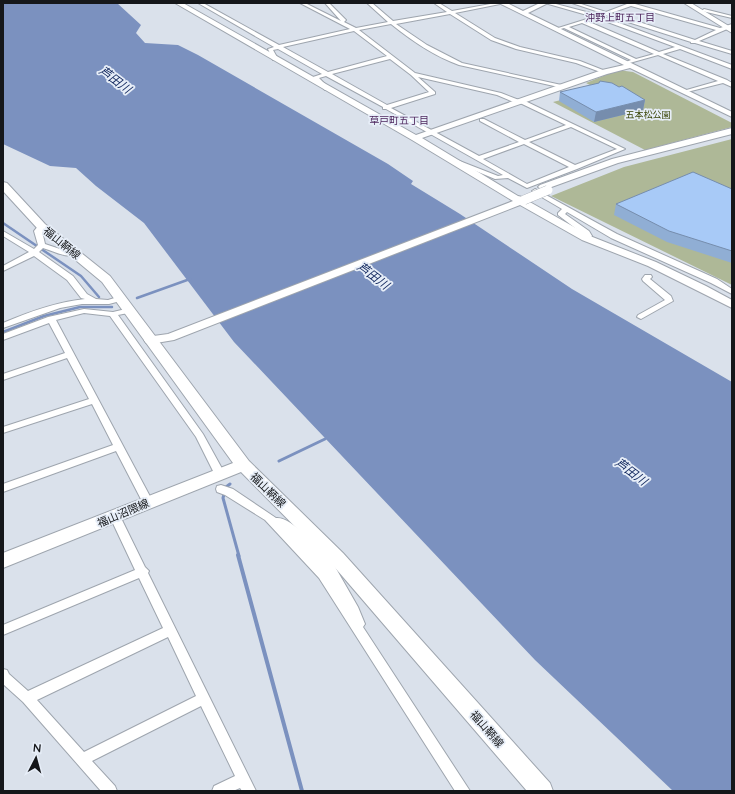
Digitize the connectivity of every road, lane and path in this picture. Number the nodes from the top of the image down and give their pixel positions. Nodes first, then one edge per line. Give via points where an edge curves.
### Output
1 (178, 3) edge
2 (200, 3) edge
3 (302, 3) edge
4 (327, 3) edge
5 (369, 3) edge
6 (436, 3) edge
7 (503, 3) edge
8 (546, 3) edge
9 (574, 3) edge
10 (631, 3) edge
11 (687, 3) edge
12 (693, 3) edge
13 (704, 10) junction
14 (451, 13) junction
15 (606, 13) junction
16 (524, 14) junction
17 (596, 16) junction
18 (732, 17) edge
19 (582, 21) junction
20 (343, 23) junction
21 (394, 23) junction
22 (565, 27) junction
23 (729, 28) edge
24 (557, 29) junction
25 (356, 30) junction
26 (694, 41) junction
27 (249, 44) junction
28 (278, 47) junction
29 (679, 48) junction
30 (270, 49) junction
31 (732, 53) edge
32 (659, 54) junction
33 (391, 57) junction
34 (275, 59) junction
35 (632, 63) junction
36 (732, 67) edge
37 (605, 72) junction
38 (326, 74) junction
39 (413, 74) junction
40 (732, 78) edge
41 (723, 81) junction
42 (732, 85) edge
43 (563, 86) junction
44 (327, 89) junction
45 (685, 92) junction
46 (520, 101) junction
47 (385, 108) junction
48 (732, 115) edge
49 (482, 120) dead end
50 (571, 125) junction
51 (732, 131) edge
52 (429, 133) junction
53 (732, 135) edge
54 (414, 138) junction
55 (524, 142) junction
56 (445, 157) junction
57 (477, 159) junction
58 (574, 168) junction
59 (508, 176) junction
60 (3, 185) edge
61 (527, 186) junction
62 (545, 189) junction
63 (517, 200) junction
64 (566, 210) junction
65 (41, 226) junction
66 (3, 233) edge
67 (586, 238) junction
68 (38, 249) junction
69 (74, 253) junction
70 (3, 269) edge
71 (648, 277) dead end
72 (732, 292) edge
73 (126, 304) junction
74 (89, 305) junction
75 (732, 305) edge
76 (113, 314) junction
77 (641, 317) dead end
78 (52, 319) junction
79 (3, 326) edge
80 (3, 337) edge
81 (150, 340) junction
82 (70, 354) junction
83 (3, 377) edge
84 (94, 400) junction
85 (3, 430) edge
86 (119, 446) junction
87 (243, 465) junction
88 (223, 485) junction
89 (3, 488) edge
90 (148, 502) junction
91 (115, 517) junction
92 (269, 517) junction
93 (3, 561) edge
94 (332, 561) junction
95 (143, 571) junction
96 (3, 630) edge
97 (172, 630) junction
98 (364, 636) junction
99 (3, 674) edge
100 (27, 698) junction
101 (204, 698) junction
102 (81, 760) junction
103 (246, 785) edge
104 (110, 791) edge
105 (219, 791) edge
106 (463, 791) edge
107 (542, 791) edge

1 - 27 street
2 - 28 street
3 - 20 street
4 - 20 street
5 - 21 street
6 - 14 street
7 - 14 street
7 - 16 street
8 - 16 street
8 - 17 street
9 - 15 street
10 - 15 street
10 - 23 street
11 - 23 street
12 - 13 street
13 - 18 street
13 - 23 street
14 - 21 street
14 - 37 street via 493,39 506,44 578,62
15 - 17 street
15 - 26 street
16 - 24 street
17 - 19 street
17 - 29 street
19 - 22 street
19 - 32 street
20 - 25 street
21 - 25 street
21 - 43 street via 452,61
22 - 24 street
22 - 35 street
23 - 26 street
24 - 35 street
25 - 28 street
25 - 33 street
26 - 29 street
26 - 31 street
27 - 30 street
27 - 34 street
28 - 30 street
28 - 38 street
29 - 32 street
29 - 36 street
30 - 34 street
32 - 35 street
32 - 41 street
33 - 38 street
33 - 39 street
34 - 44 street
35 - 37 street
35 - 45 street
37 - 43 street
38 - 44 street via 316,77
38 - 47 street
39 - 46 street
39 - 47 street via 433,93
40 - 41 street
41 - 42 street
41 - 45 street
43 - 46 street
44 - 54 street
45 - 48 street
46 - 50 street
46 - 52 street
47 - 52 street
49 - 55 street
50 - 55 street
50 - 58 street via 622,149
51 - 62 street via 615,161
52 - 54 street
52 - 57 street
53 - 62 street via 620,164
54 - 56 street
55 - 57 street
55 - 58 street
56 - 59 street via 497,178
56 - 63 street
57 - 59 street
58 - 61 street
59 - 61 street
60 - 65 main road, 福山鞆線
61 - 64 street
62 - 63 street, bridge
63 - 67 street
63 - 81 street
64 - 67 street via 560,214 586,233
64 - 72 street via 614,236 714,281
65 - 68 street via 38,231
65 - 69 main road, 福山鞆線
66 - 68 street
67 - 75 street via 652,264
68 - 69 street
68 - 70 street
68 - 74 street via 70,278
69 - 73 main road, 福山鞆線 via 106,279
71 - 77 street via 646,279 669,301
73 - 74 street via 109,302
73 - 76 street
73 - 81 main road, 福山鞆線
74 - 76 street
74 - 78 street
74 - 79 street via 78,302 32,314
76 - 88 street via 200,436
78 - 80 street
78 - 82 street
81 - 87 main road, 福山鞆線
82 - 83 street
82 - 84 street
84 - 85 street
84 - 86 street
86 - 89 street
86 - 90 street
87 - 88 main road, 福山沼隈線
87 - 94 main road, 福山鞆線
88 - 90 main road, 福山沼隈線
88 - 92 street
90 - 91 main road, 福山沼隈線
91 - 93 main road, 福山沼隈線
91 - 95 street
92 - 94 street via 292,529
92 - 98 street via 323,575
94 - 98 street
94 - 107 main road, 福山鞆線
95 - 96 street
95 - 97 street
97 - 100 street
97 - 101 street
98 - 106 street
99 - 100 street
100 - 102 street
101 - 102 street
101 - 103 street
102 - 104 street
103 - 105 street

